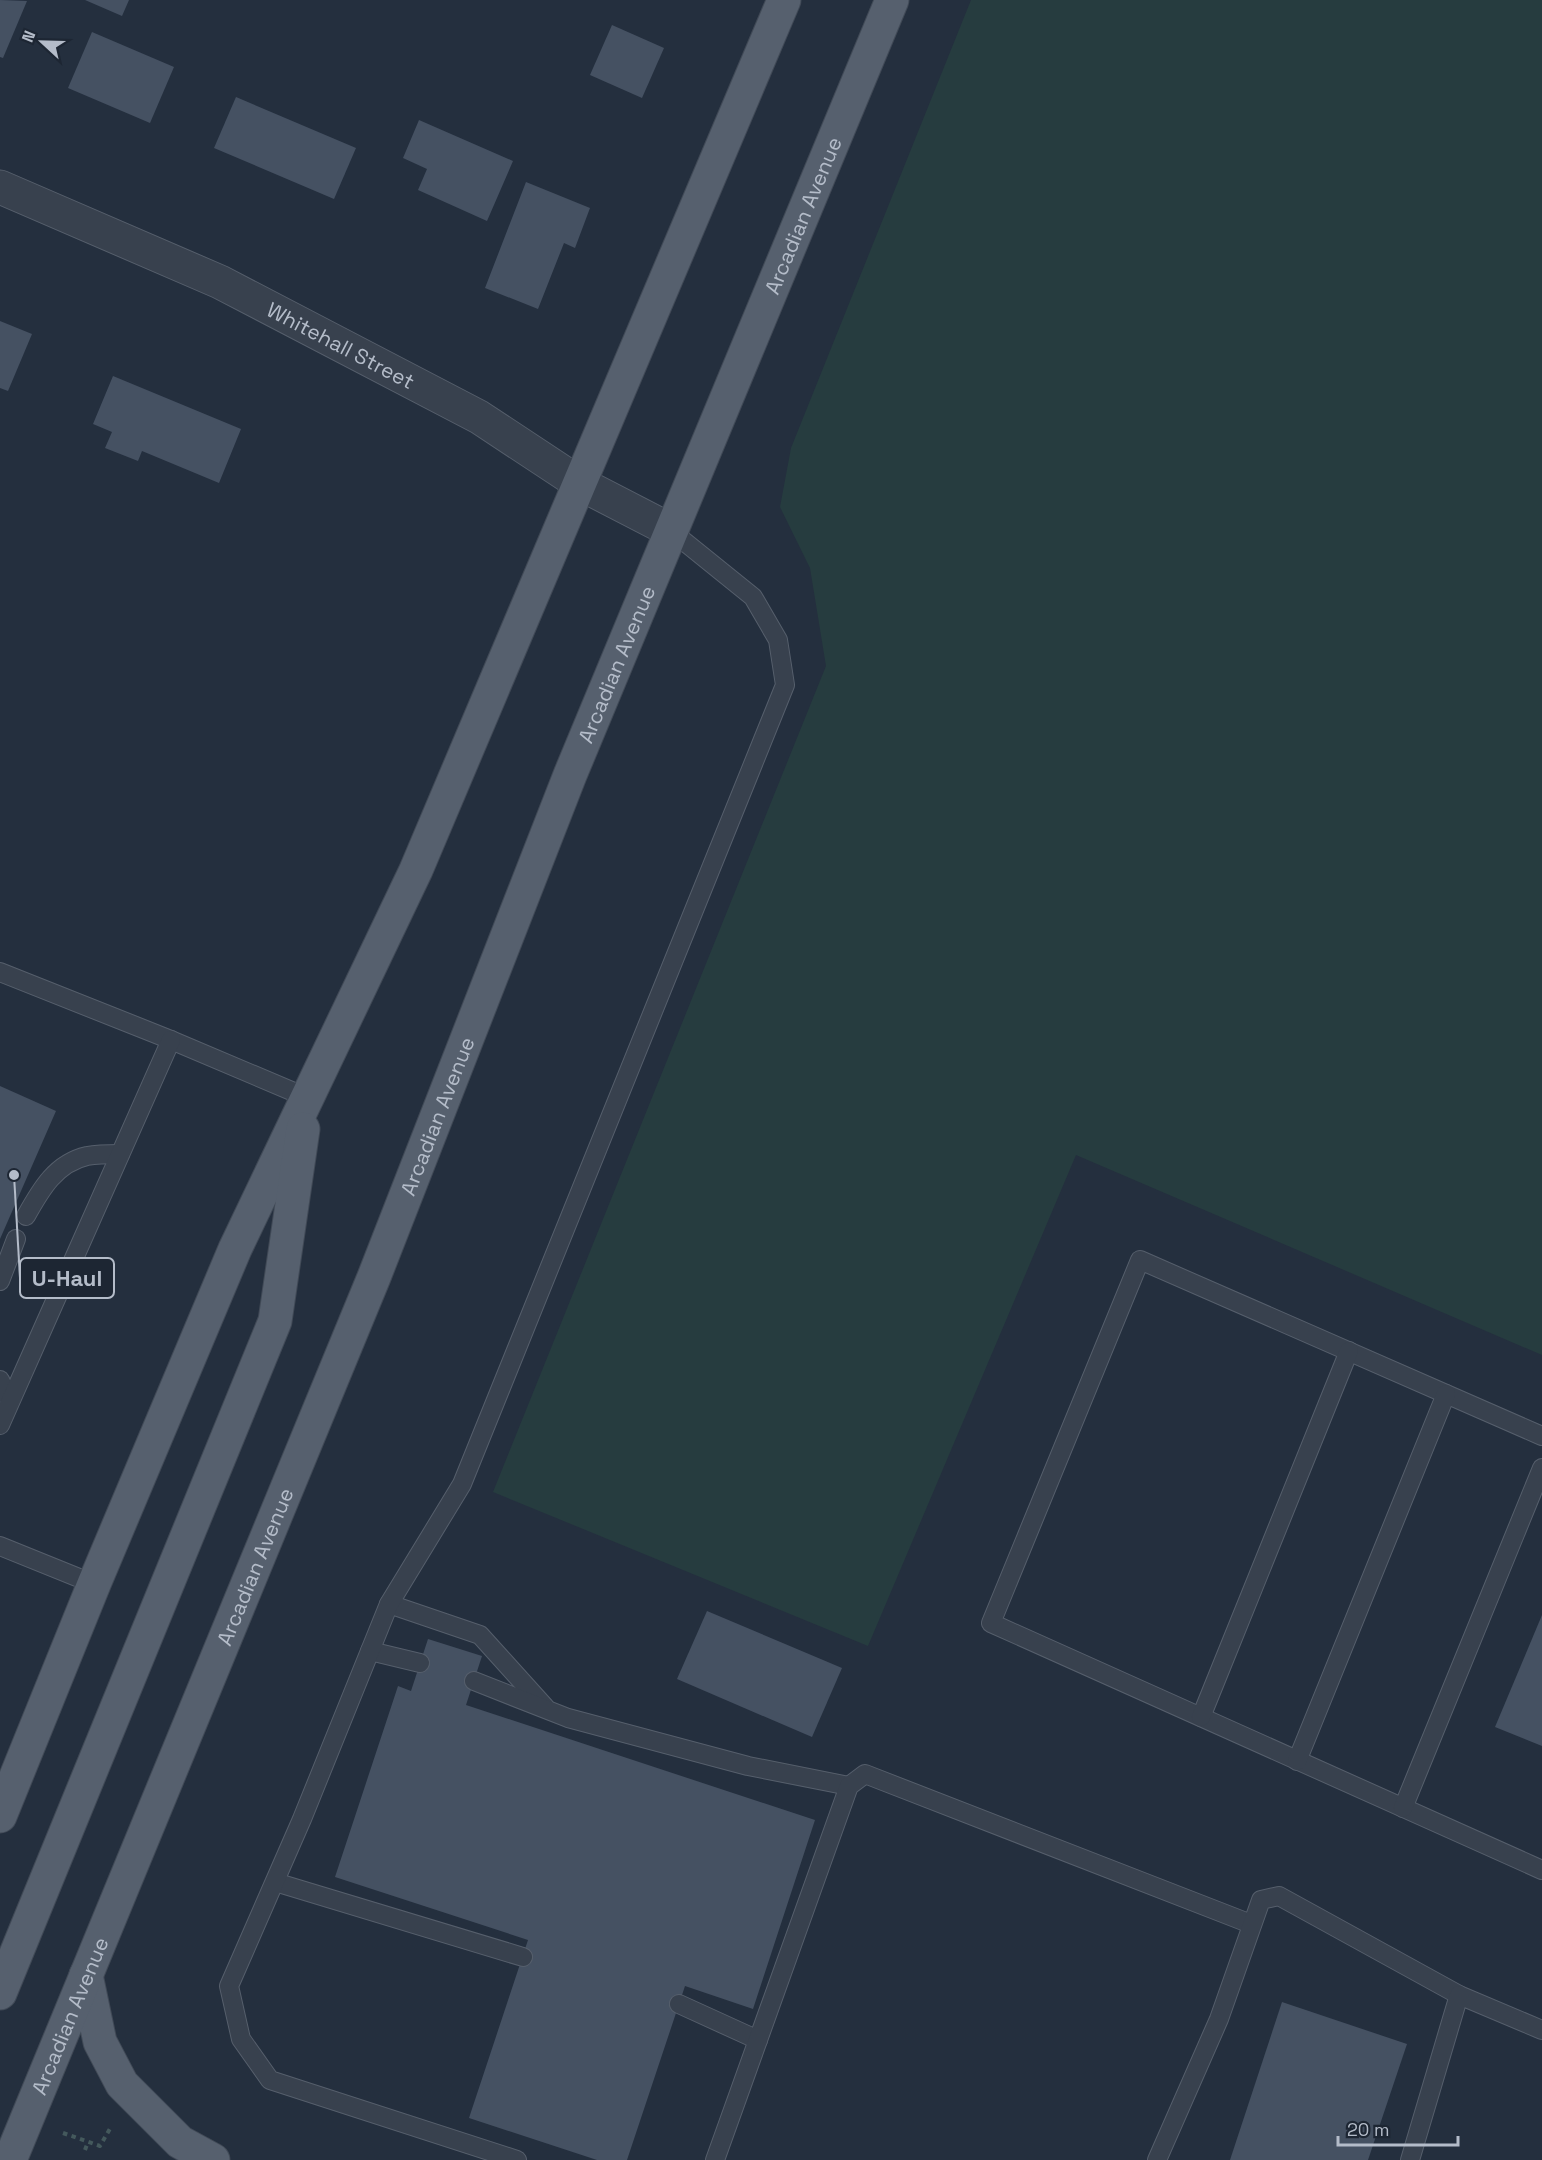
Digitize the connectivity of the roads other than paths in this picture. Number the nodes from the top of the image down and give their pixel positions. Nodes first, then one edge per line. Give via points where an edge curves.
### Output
1 (784, 0) edge
2 (892, 0) edge
3 (0, 187) edge
4 (579, 483) junction
5 (670, 530) junction
6 (0, 972) edge
7 (171, 1040) junction
8 (308, 1098) junction
9 (120, 1154) junction
10 (27, 1216) dead end
11 (16, 1239) dead end
12 (0, 1281) edge
13 (1349, 1352) junction
14 (0, 1380) edge
15 (1446, 1394) junction
16 (10, 1401) junction
17 (0, 1425) edge
18 (1542, 1436) edge
19 (1542, 1468) edge
20 (0, 1546) edge
21 (94, 1584) junction
22 (389, 1604) junction
23 (369, 1651) junction
24 (420, 1663) dead end
25 (474, 1681) dead end
26 (549, 1710) junction
27 (1201, 1717) junction
28 (1298, 1761) junction
29 (849, 1786) junction
30 (1403, 1808) junction
31 (0, 1816) edge
32 (1542, 1870) edge
33 (275, 1882) junction
34 (1251, 1924) junction
35 (523, 1957) dead end
36 (86, 1975) junction
37 (0, 1994) edge
38 (1460, 1995) junction
39 (679, 2004) dead end
40 (1542, 2030) edge
41 (758, 2040) junction
42 (10, 2160) edge
43 (213, 2160) edge
44 (517, 2160) edge
45 (715, 2160) edge
46 (1156, 2160) edge
47 (1410, 2160) edge

1 - 4 main road
2 - 5 main road, Arcadian Avenue
3 - 4 street, Whitehall Street via 220,282 479,417
4 - 5 street, Whitehall Street
4 - 8 main road via 416,870
5 - 22 lane via 753,597 778,639 785,685 462,1484
5 - 36 main road, Arcadian Avenue via 374,1277
6 - 7 lane
7 - 8 lane
7 - 9 lane
8 - 21 main road via 235,1249
8 - 37 main road via 275,1321
9 - 10 lane via 88,1156 64,1164 43,1187
9 - 16 lane
11 - 12 lane
13 - 15 lane
13 - 27 lane
13 - 27 lane via 1140,1260 1000,1601 992,1623
14 - 16 lane
15 - 18 lane
15 - 28 lane
16 - 17 lane
19 - 30 lane
20 - 21 lane
21 - 31 main road
22 - 23 lane
22 - 26 lane via 480,1635
23 - 24 lane
23 - 33 lane
25 - 26 lane
26 - 29 lane via 748,1766
27 - 28 lane
28 - 30 lane
29 - 34 lane via 865,1774
29 - 41 lane
30 - 32 lane
33 - 35 lane
33 - 44 lane via 229,1986 241,2039 270,2080
34 - 38 lane via 1260,1900 1279,1896
34 - 46 lane via 1219,2019
36 - 42 main road, Arcadian Avenue
36 - 43 main road via 100,2042 122,2084 180,2142
38 - 40 lane
38 - 47 lane
39 - 41 lane
41 - 45 lane

